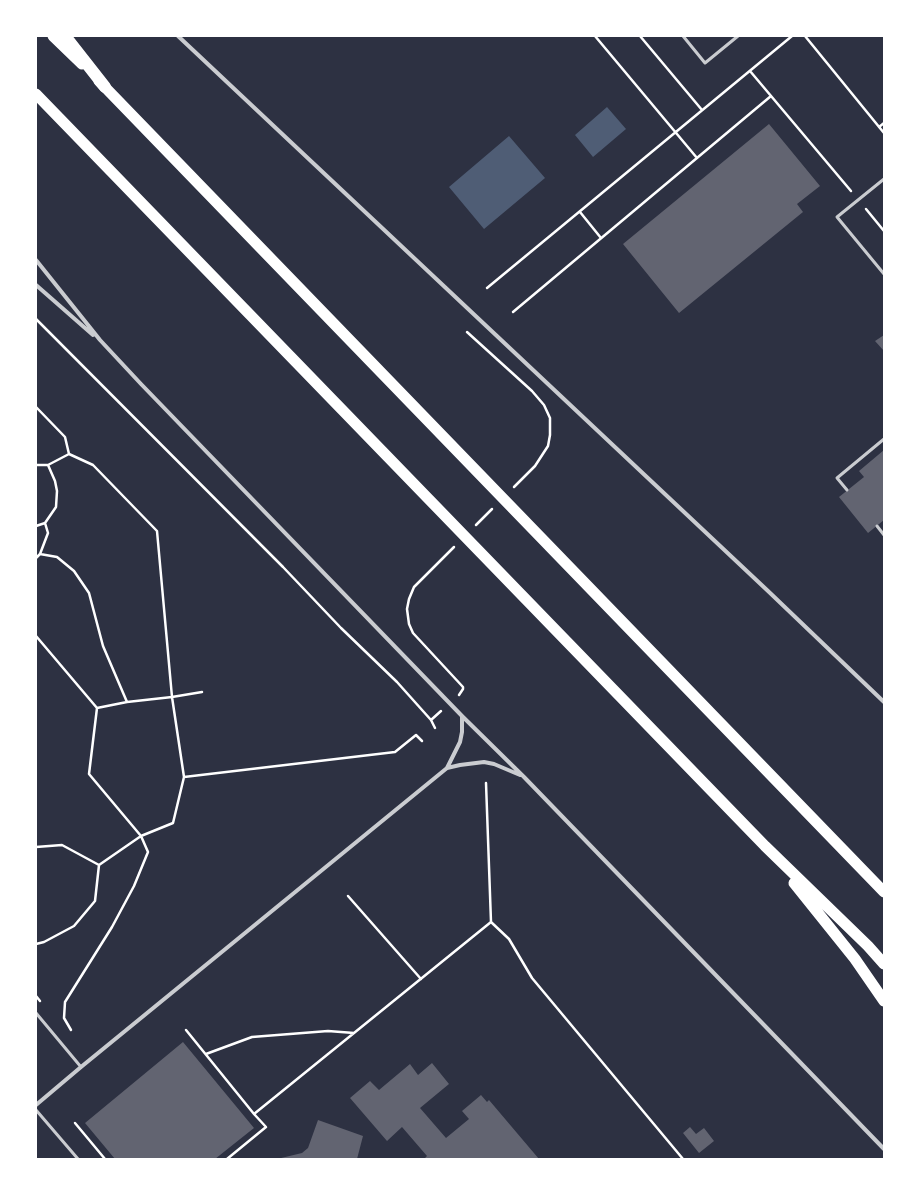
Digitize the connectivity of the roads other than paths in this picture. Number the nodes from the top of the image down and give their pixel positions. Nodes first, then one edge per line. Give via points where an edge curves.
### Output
1 (53, 36) edge
2 (65, 36) edge
3 (178, 36) edge
4 (683, 36) edge
5 (738, 36) edge
6 (105, 87) junction
7 (36, 94) edge
8 (884, 179) edge
9 (36, 260) edge
10 (884, 274) edge
11 (36, 285) edge
12 (100, 340) junction
13 (884, 439) edge
14 (847, 490) dead end
15 (877, 526) dead end
16 (884, 535) edge
17 (884, 702) edge
18 (462, 716) junction
19 (447, 768) junction
20 (524, 777) junction
21 (765, 846) junction
22 (884, 892) edge
23 (884, 964) edge
24 (884, 1001) edge
25 (36, 1012) edge
26 (81, 1067) junction
27 (36, 1105) edge
28 (36, 1110) edge
29 (884, 1149) edge
30 (78, 1159) edge

1 - 6 highway
2 - 6 highway
3 - 17 street
4 - 5 lane via 705,63
6 - 22 highway
7 - 21 highway
8 - 10 lane via 837,217
9 - 12 street
11 - 12 street
12 - 18 street
13 - 14 lane via 837,478
15 - 16 lane
18 - 19 street via 460,742
18 - 20 street
19 - 20 street via 484,762 506,768
19 - 26 street
20 - 29 street
21 - 23 highway
21 - 24 highway via 855,959
25 - 26 lane
26 - 27 street
28 - 30 lane

